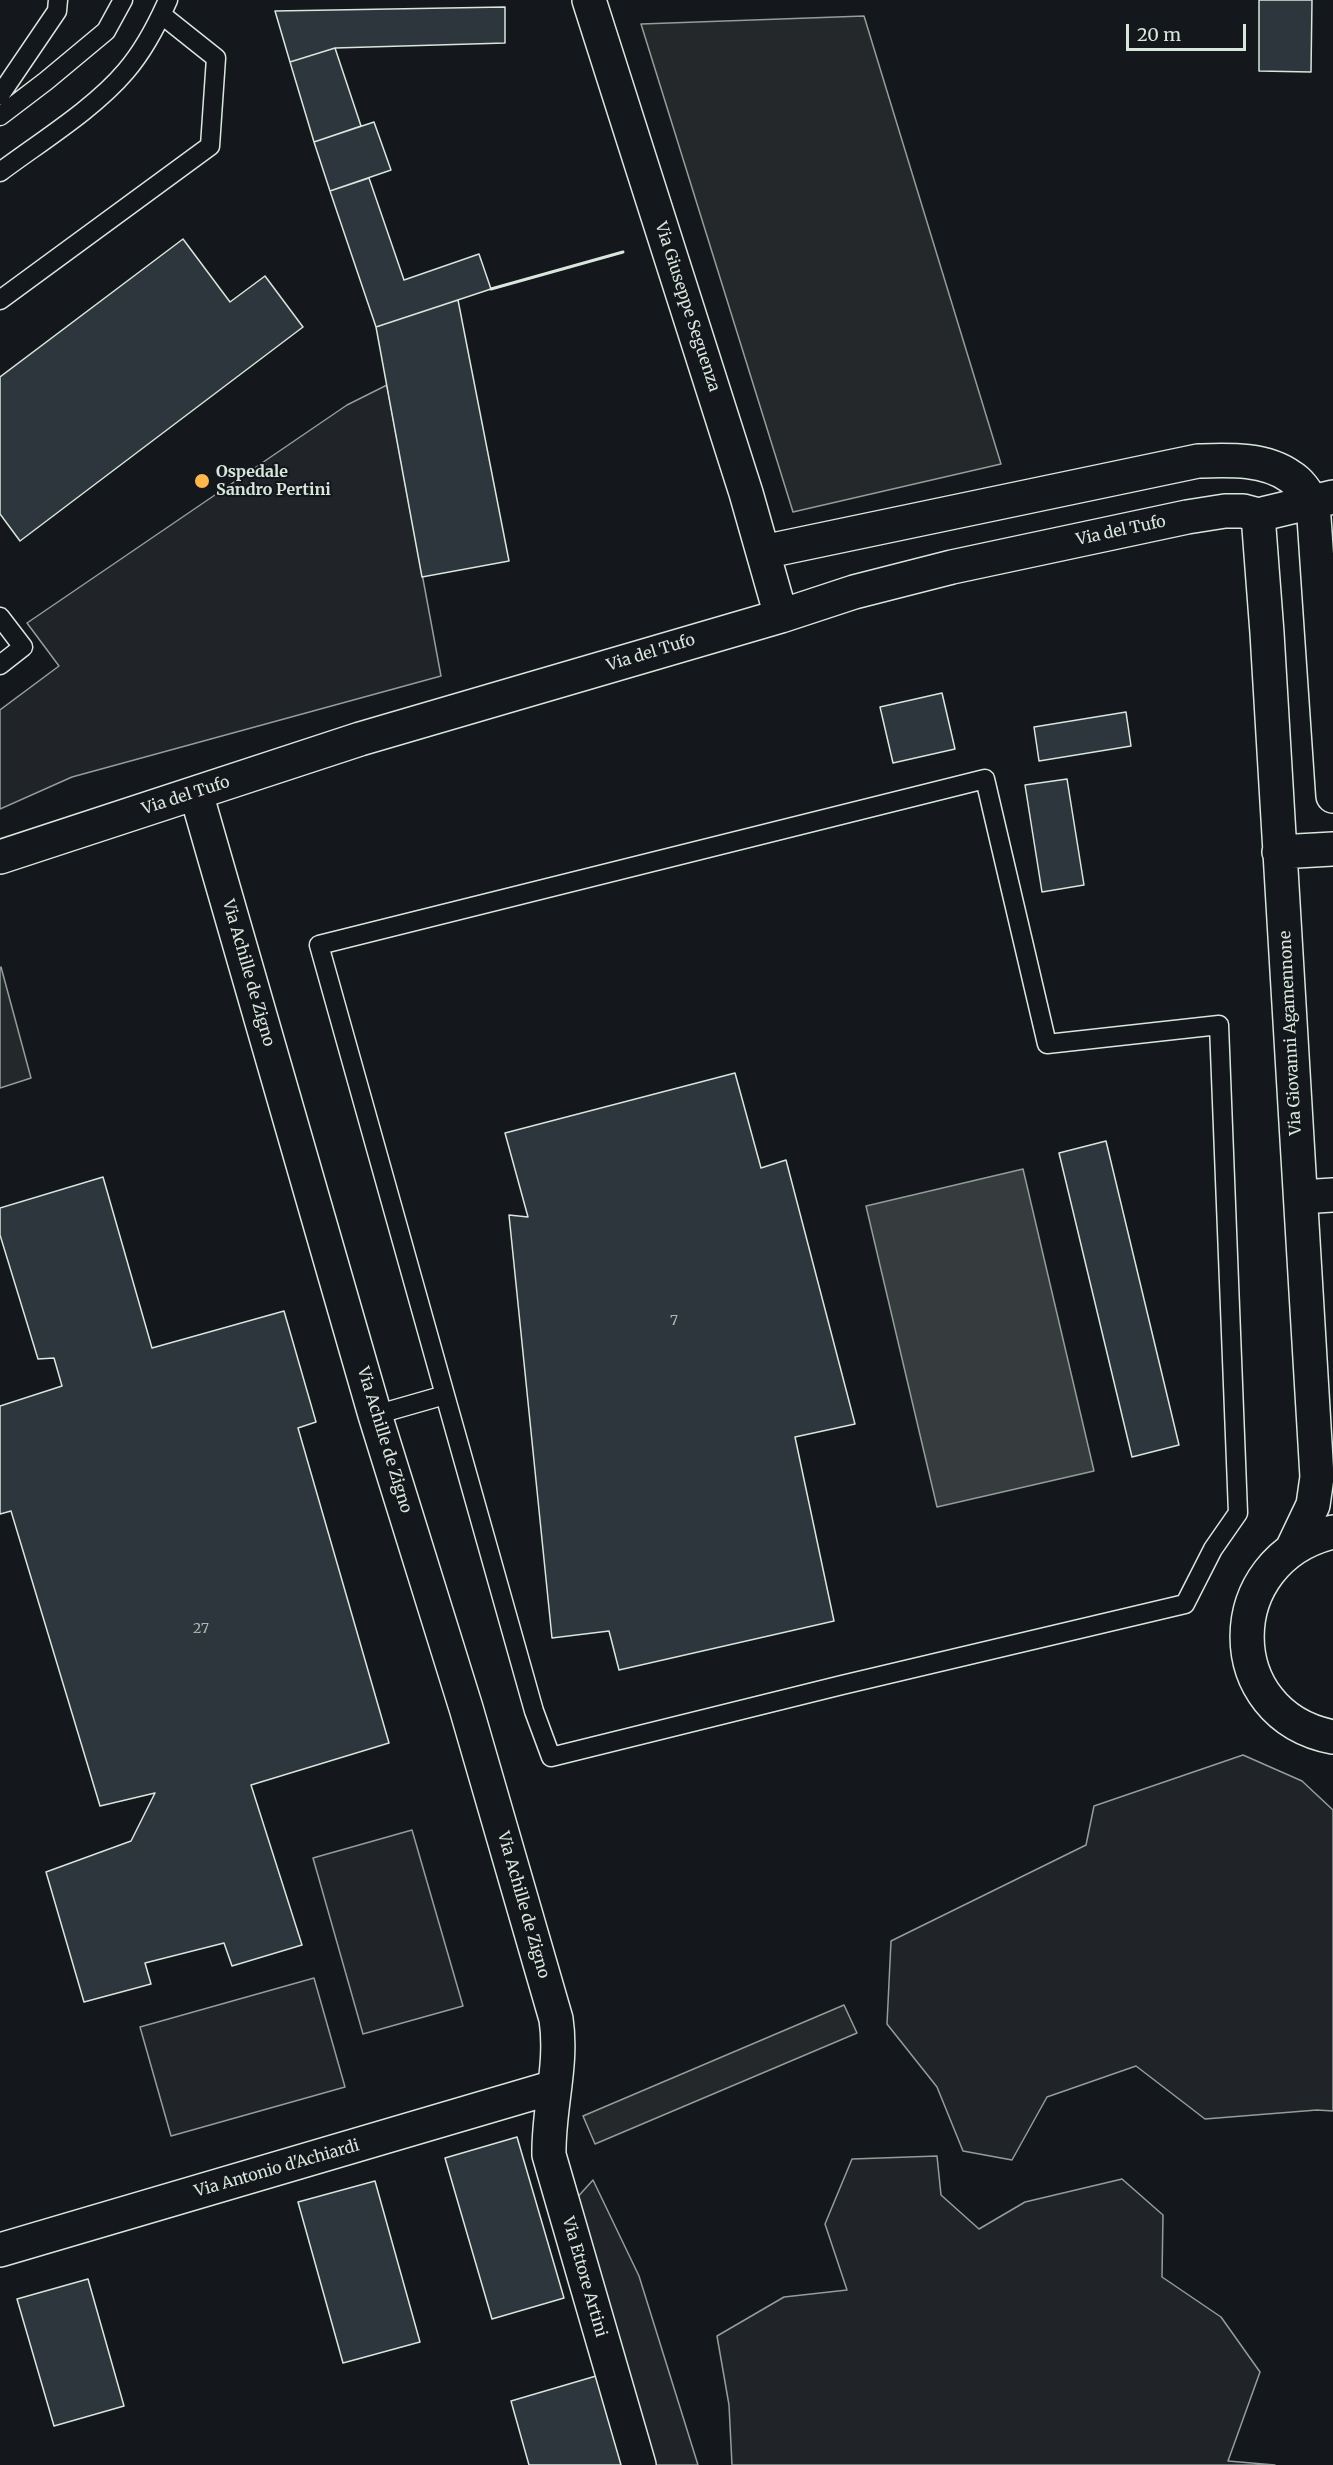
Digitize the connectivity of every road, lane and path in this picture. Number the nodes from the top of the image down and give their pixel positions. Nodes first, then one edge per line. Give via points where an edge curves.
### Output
1 (58, 0) edge
2 (123, 0) edge
3 (589, 0) edge
4 (165, 7) edge
5 (0, 95) edge
6 (0, 116) edge
7 (0, 172) edge
8 (0, 300) edge
9 (1323, 500) edge
10 (1258, 515) junction
11 (764, 552) junction
12 (781, 616) junction
13 (0, 617) edge
14 (0, 665) edge
15 (196, 793) junction
16 (1333, 796) edge
17 (1333, 849) edge
18 (1280, 852) junction
19 (0, 857) edge
20 (1333, 1195) edge
21 (1301, 1197) junction
22 (445, 1395) junction
23 (375, 1415) junction
24 (1333, 1532) edge
25 (1293, 1547) junction
26 (1333, 1737) edge
27 (554, 2087) junction
28 (0, 2250) edge
29 (639, 2465) edge

1 - 5 lane via 57,11
2 - 6 lane via 106,31
3 - 11 street, Via Giuseppe Seguenza
4 - 7 lane via 147,43 126,72 97,100
4 - 8 lane via 216,58 210,146
9 - 10 street, Via del Tufo
9 - 11 street via 1273,468 1229,460 1198,462
9 - 16 street
10 - 12 street, Via del Tufo via 1225,511 1120,531 941,570
10 - 18 street, Via Giovanni Agamennone
11 - 12 street, Via Giuseppe Seguenza
12 - 15 street, Via del Tufo via 360,740
13 - 14 lane via 23,648
15 - 19 street, Via del Tufo
15 - 23 street, Via Achille de Zigno
17 - 18 street
18 - 21 street, Via Giovanni Agamennone
20 - 21 street
21 - 25 street, Via Giovanni Agamennone via 1317,1477 1313,1506
22 - 22 lane via 319,945 985,779 1047,1044 1219,1025 1238,1514 1209,1557 1185,1604 551,1757 534,1711
22 - 23 lane
23 - 27 street, Via Achille de Zigno via 466,1708 556,2019 559,2048
24 - 25 street, Via Giovanni Agamennone
25 - 26 street, Via Giovanni Agamennone via 1260,1582 1251,1603 1247,1645 1253,1671 1278,1709 1307,1729
27 - 28 street, Via Antonio d'Achiardi
27 - 29 street, Via Ettore Artini via 549,2155

